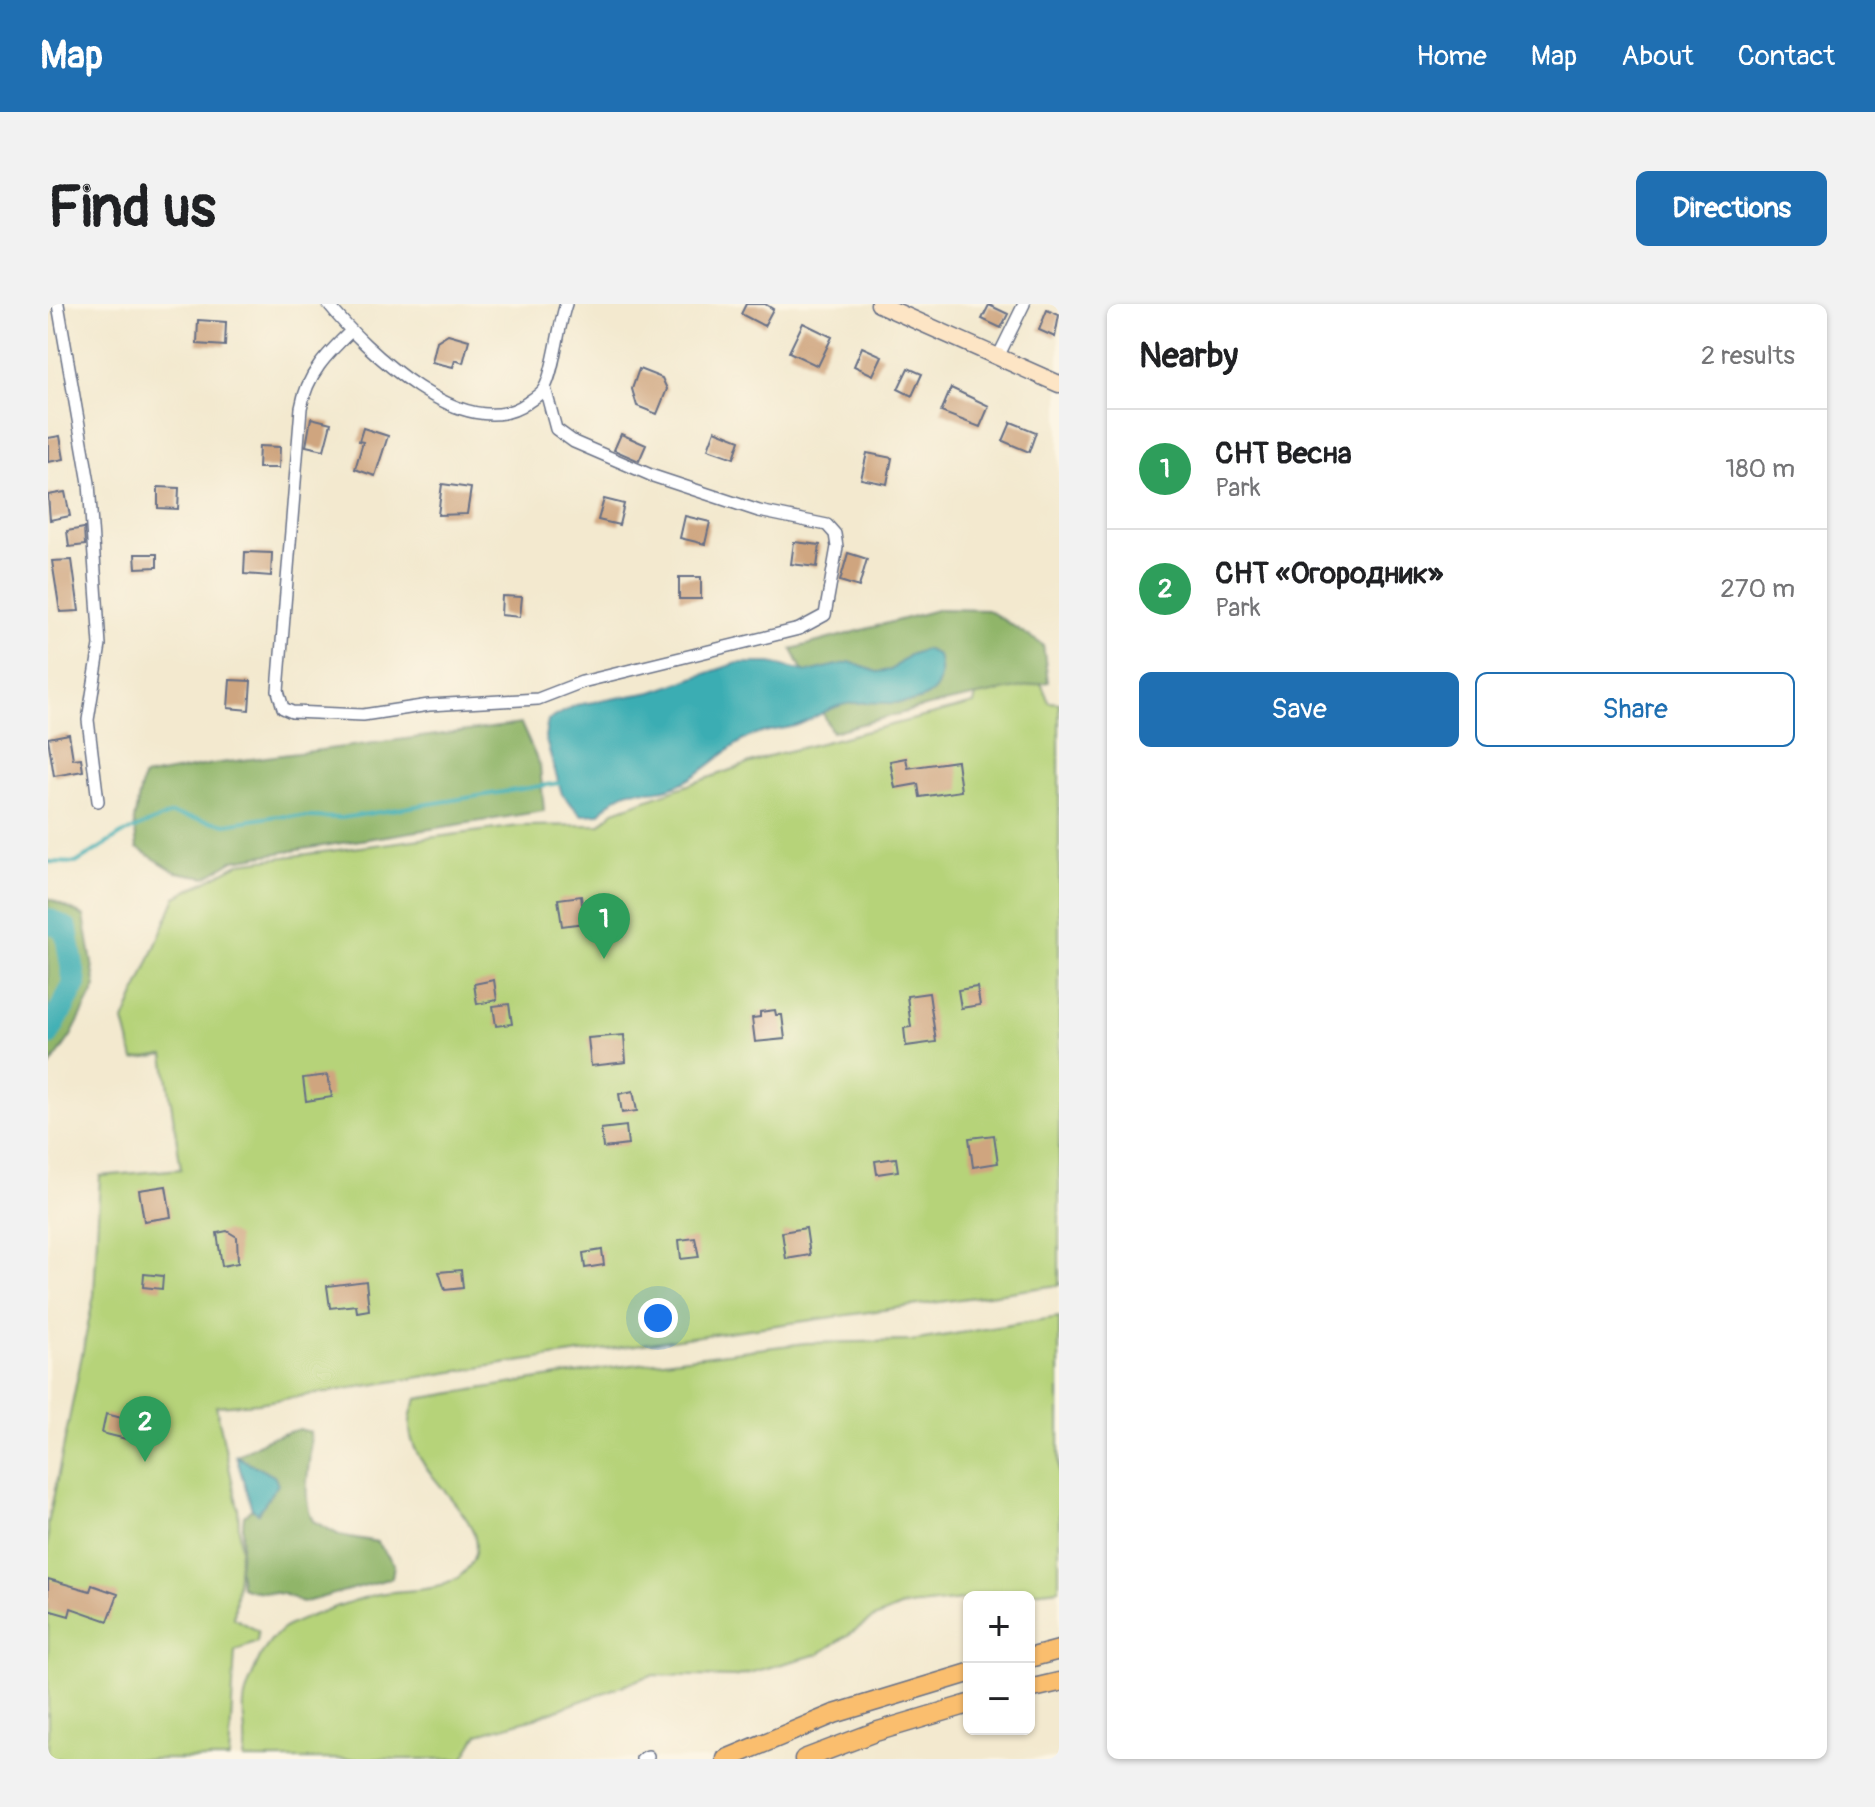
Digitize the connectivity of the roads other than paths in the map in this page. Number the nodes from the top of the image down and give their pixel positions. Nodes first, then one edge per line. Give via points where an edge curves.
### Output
1 (58, 304) edge
2 (328, 304) edge
3 (566, 304) edge
4 (879, 304) edge
5 (1024, 304) edge
6 (351, 331) junction
7 (998, 357) junction
8 (1059, 384) edge
9 (545, 388) junction
10 (98, 801) dead end
11 (1059, 1650) edge
12 (1035, 1656) edge
13 (963, 1675) edge
14 (1059, 1682) edge
15 (1035, 1688) edge
16 (963, 1706) edge
17 (726, 1759) edge
18 (804, 1759) edge

1 - 10 street via 89,483 100,645 88,720
2 - 6 street
3 - 9 street
4 - 7 main road
5 - 7 street
6 - 9 street via 454,409 505,413
6 - 9 street via 318,364 301,408 278,696 283,708 292,712 363,715 538,699 582,682 799,629 825,615 837,547 827,525 759,511 653,476 574,442 556,429
7 - 8 main road
11 - 12 main road
13 - 17 main road via 843,1710
14 - 15 main road
16 - 18 main road

